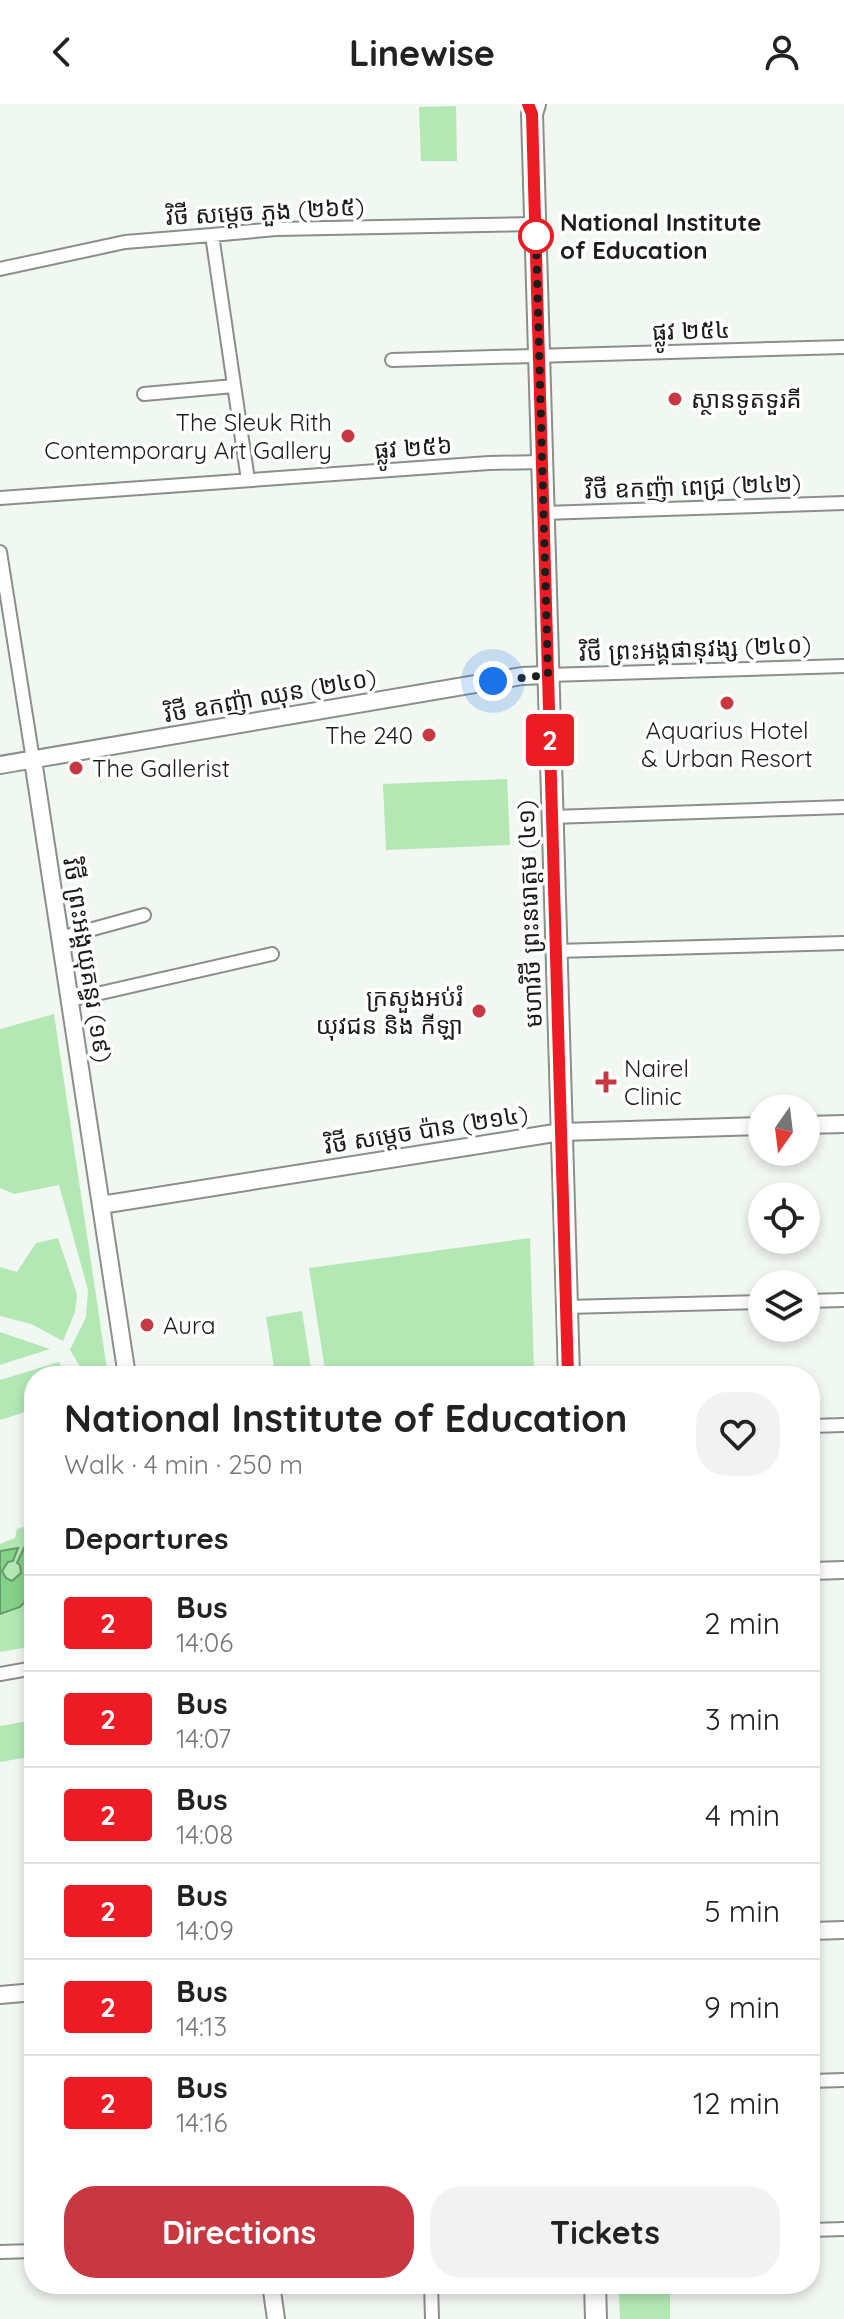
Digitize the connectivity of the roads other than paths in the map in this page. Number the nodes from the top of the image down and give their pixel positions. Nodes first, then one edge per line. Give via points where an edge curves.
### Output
1 (532, 107) edge
2 (535, 224) junction
3 (212, 235) junction
4 (0, 269) edge
5 (844, 347) edge
6 (539, 357) junction
7 (392, 360) dead end
8 (234, 386) junction
9 (144, 394) dead end
10 (542, 462) junction
11 (248, 480) junction
12 (0, 498) edge
13 (844, 503) edge
14 (543, 513) junction
15 (0, 552) edge
16 (6, 630) edge
17 (844, 666) edge
18 (548, 675) junction
19 (33, 760) junction
20 (0, 765) edge
21 (844, 807) edge
22 (552, 817) junction
23 (144, 915) dead end
24 (60, 938) junction
25 (844, 943) edge
26 (556, 951) junction
27 (272, 954) dead end
28 (70, 1000) junction
29 (844, 1124) edge
30 (820, 1125) edge
31 (748, 1126) edge
32 (561, 1132) junction
33 (101, 1205) junction
34 (844, 1300) edge
35 (820, 1301) edge
36 (748, 1302) edge
37 (566, 1307) junction
38 (125, 1366) edge
39 (569, 1366) edge
40 (844, 1425) edge
41 (820, 1426) edge
42 (844, 1570) edge
43 (820, 1571) edge
44 (24, 1670) edge
45 (0, 1674) edge
46 (844, 1930) edge
47 (820, 1931) edge
48 (24, 1993) edge
49 (0, 1995) edge
50 (844, 2080) edge
51 (820, 2081) edge
52 (844, 2229) edge
53 (820, 2230) edge
54 (24, 2251) edge
55 (0, 2252) edge
56 (272, 2294) edge
57 (431, 2294) edge
58 (595, 2294) edge
59 (276, 2319) edge
60 (432, 2319) edge
61 (596, 2319) edge

1 - 2 main road, មហាវិថី ព្រះនរោត្តម (៤១)
2 - 3 street, វិថី សម្តេច ភួង (២៦៥)
2 - 6 main road, មហាវិថី ព្រះនរោត្តម (៤១)
3 - 4 street, វិថី សម្តេច ភួង (២៦៥) via 125,242
3 - 8 street
5 - 6 street, ផ្លូវ ២៥៤
6 - 7 street, ផ្លូវ ២៥៤
6 - 10 main road, មហាវិថី ព្រះនរោត្តម (៤១)
8 - 9 street
8 - 11 street
10 - 11 street, ផ្លូវ ២៥៦
10 - 14 main road, មហាវិថី ព្រះនរោត្តម (៤១)
11 - 12 street, ផ្លូវ ២៥៦
13 - 14 street, វិថី ឧកញ៉ា ពេជ្រ (២៤២)
14 - 18 main road, មហាវិថី ព្រះនរោត្តម (៤១)
15 - 16 street, វិថី ព្រះអង្គយុគន្ធរ (១៩)
16 - 19 street, វិថី ព្រះអង្គយុគន្ធរ (១៩)
17 - 18 street, វិថី ព្រះអង្គផានុវង្ស (២៤០)
18 - 19 street, វិថី ឧកញ៉ា ឈុន (២៤០)
18 - 22 main road, មហាវិថី ព្រះនរោត្តម (៤១)
19 - 20 street, វិថី ឧកញ៉ា ឈុន (២៤០)
19 - 24 street, វិថី ព្រះអង្គយុគន្ធរ (១៩)
21 - 22 street
22 - 26 main road, មហាវិថី ព្រះនរោត្តម (៤១)
23 - 24 street
24 - 28 street, វិថី ព្រះអង្គយុគន្ធរ (១៩)
25 - 26 street
26 - 32 main road, មហាវិថី ព្រះនរោត្តម (៤១)
27 - 28 street
28 - 33 street, វិថី ព្រះអង្គយុគន្ធរ (១៩)
29 - 30 street
31 - 32 street, វិថី សម្តេច ប៉ាន (២១៤)
32 - 33 street, វិថី សម្តេច ប៉ាន (២១៤)
32 - 37 main road, មហាវិថី ព្រះនរោត្តម (៤១)
33 - 38 street, វិថី ព្រះអង្គយុគន្ធរ (១៩)
34 - 35 street
36 - 37 street
37 - 39 main road, មហាវិថី ព្រះនរោត្តម (៤១)
40 - 41 street
42 - 43 street
44 - 45 street
46 - 47 street
48 - 49 street
50 - 51 street
52 - 53 street
54 - 55 street
56 - 59 street
57 - 60 street
58 - 61 main road

